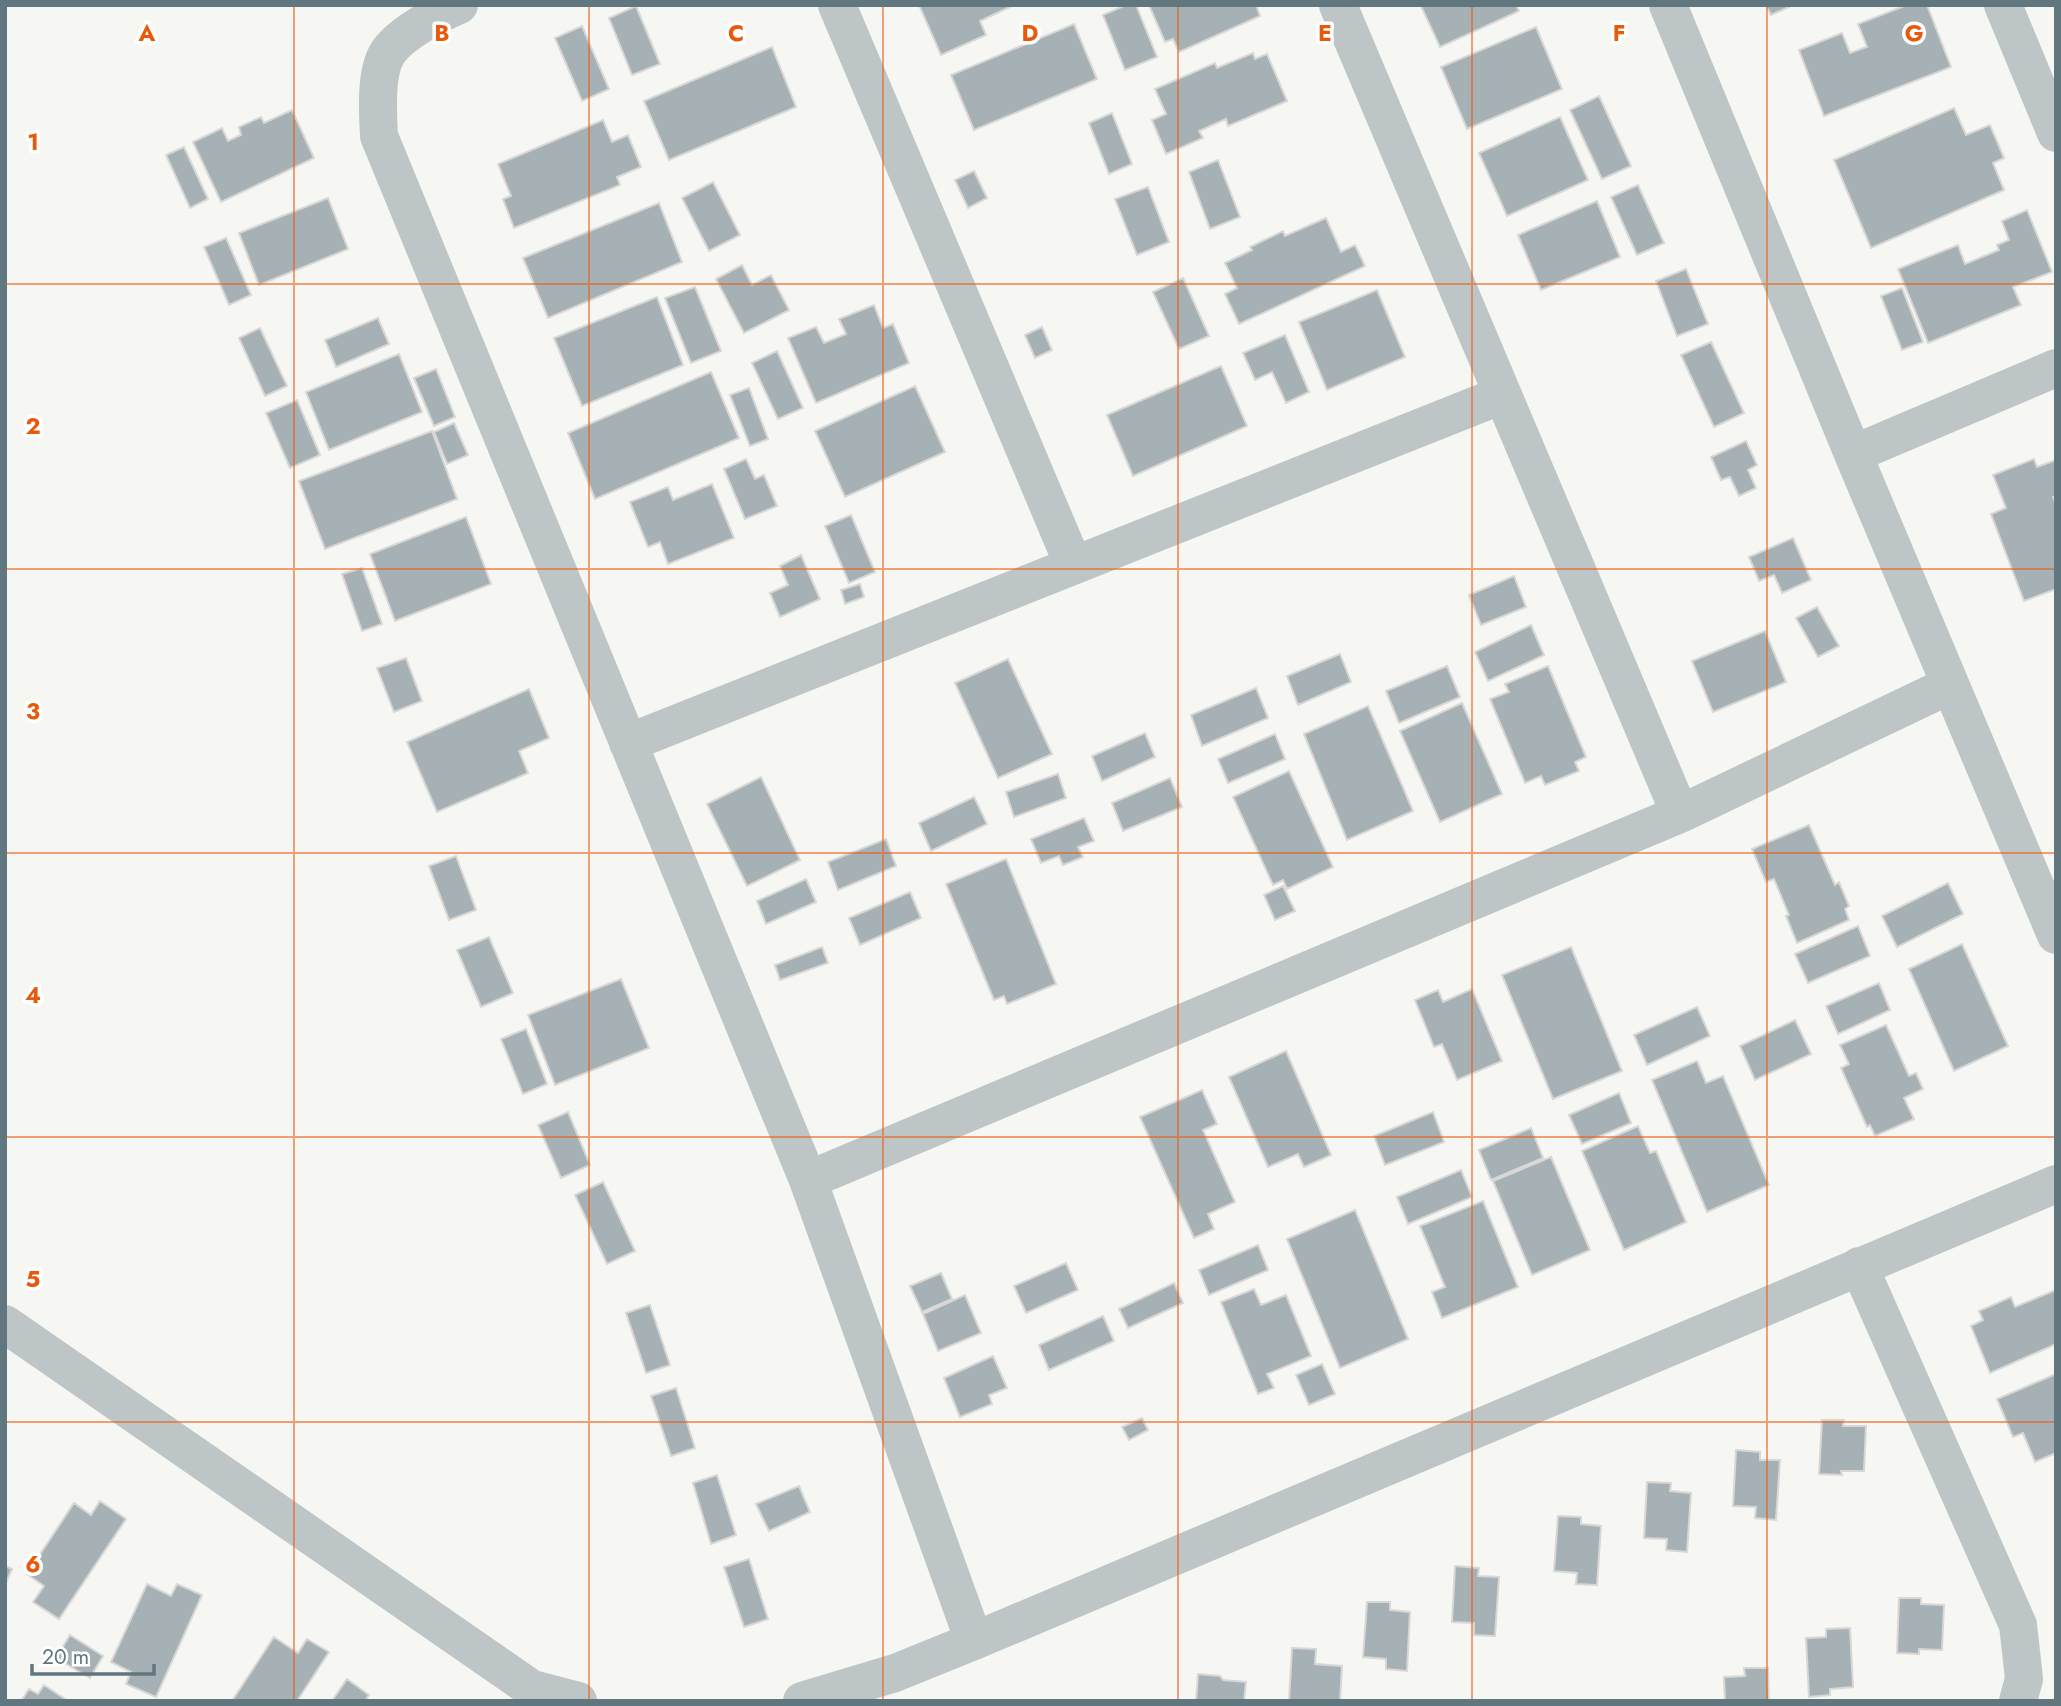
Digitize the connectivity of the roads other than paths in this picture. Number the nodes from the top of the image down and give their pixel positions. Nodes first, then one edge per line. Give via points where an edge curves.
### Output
1 (459, 5) edge
2 (837, 5) edge
3 (1338, 5) edge
4 (1668, 5) edge
5 (2003, 5) edge
6 (2056, 133) edge
7 (2056, 368) edge
8 (1502, 395) junction
9 (1853, 454) junction
10 (1073, 565) junction
11 (1950, 685) junction
12 (628, 743) junction
13 (1680, 814) junction
14 (2043, 874) edge
15 (2056, 935) edge
16 (808, 1180) junction
17 (2056, 1184) edge
18 (1858, 1266) junction
19 (5, 1324) edge
20 (974, 1641) junction
21 (900, 1687) edge
22 (528, 1695) edge
23 (578, 1701) edge
24 (803, 1701) edge
25 (2018, 1701) edge

1 - 12 street via 416,26 387,54 377,93 379,135
2 - 10 street
3 - 8 street
4 - 9 street
5 - 6 street
7 - 9 street
8 - 10 street
8 - 13 street
9 - 11 street
10 - 12 street
11 - 13 street
11 - 14 street
12 - 16 street
13 - 16 street
14 - 15 street
16 - 20 street
17 - 18 street
18 - 20 street
18 - 25 street via 2018,1625 2024,1679
19 - 22 street
20 - 21 street
21 - 24 street
22 - 23 street

